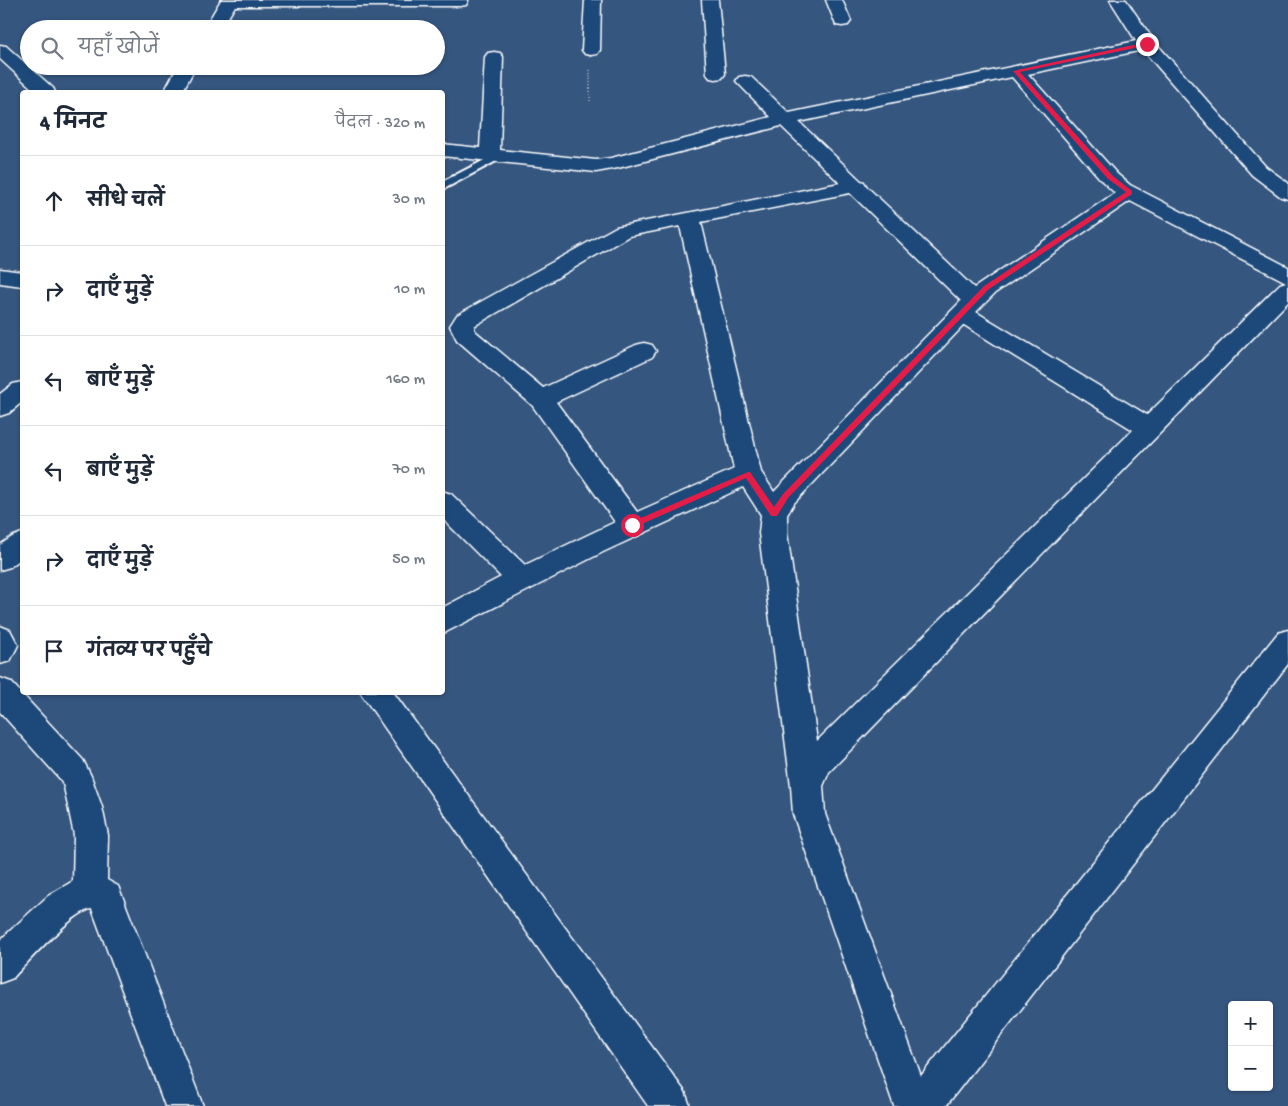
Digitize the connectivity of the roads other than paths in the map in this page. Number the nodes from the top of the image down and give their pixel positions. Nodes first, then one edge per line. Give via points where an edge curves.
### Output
1 (593, 0) edge
2 (710, 0) edge
3 (834, 0) edge
4 (1118, 0) edge
5 (230, 1) edge
6 (460, 1) dead end
7 (218, 20) edge
8 (842, 21) dead end
9 (1147, 44) junction
10 (0, 50) edge
11 (591, 50) road end
12 (494, 57) dead end
13 (20, 68) edge
14 (1016, 71) junction
15 (716, 74) dead end
16 (27, 75) edge
17 (182, 75) edge
18 (745, 81) dead end
19 (44, 90) edge
20 (174, 90) edge
21 (785, 119) junction
22 (445, 150) edge
23 (494, 155) junction
24 (445, 185) edge
25 (857, 186) junction
26 (1130, 192) junction
27 (1288, 193) edge
28 (689, 218) junction
29 (0, 276) edge
30 (1288, 276) edge
31 (20, 279) edge
32 (1288, 289) edge
33 (967, 307) junction
34 (644, 351) dead end
35 (20, 391) edge
36 (541, 399) junction
37 (0, 406) edge
38 (1149, 428) junction
39 (748, 474) junction
40 (445, 504) edge
41 (774, 514) junction
42 (632, 525) junction
43 (20, 545) edge
44 (0, 559) edge
45 (521, 579) junction
46 (445, 620) edge
47 (0, 638) edge
48 (1288, 642) edge
49 (0, 652) edge
50 (0, 691) edge
51 (377, 695) edge
52 (808, 786) junction
53 (90, 892) junction
54 (0, 965) edge
55 (184, 1106) edge
56 (671, 1106) edge
57 (913, 1106) edge
58 (922, 1106) edge

1 - 11 street
2 - 15 street
3 - 8 street
4 - 9 street
5 - 6 street
5 - 7 street
9 - 14 street
9 - 27 street via 1259,171
10 - 13 street
12 - 23 street
14 - 21 street
14 - 26 street via 1110,178
16 - 19 street
17 - 20 street
18 - 21 street
21 - 23 street via 596,166
21 - 25 street
22 - 23 street
23 - 24 lane
25 - 28 street
25 - 33 street
26 - 30 street
26 - 33 street via 987,288
28 - 36 street via 636,227 612,236 465,320 462,326 465,335
28 - 39 street
29 - 31 street
32 - 38 street
33 - 38 street
33 - 41 street via 786,496
34 - 36 street
35 - 37 street
36 - 42 street
38 - 52 street via 816,763
39 - 41 street
39 - 42 street
40 - 45 street
41 - 52 street via 773,533
42 - 45 street
43 - 44 street
45 - 46 street
47 - 49 street via 3,645
48 - 58 street
50 - 53 street via 72,770 80,786 91,835
51 - 56 street
52 - 57 street via 809,814
53 - 54 street via 62,904
53 - 55 street via 106,898

